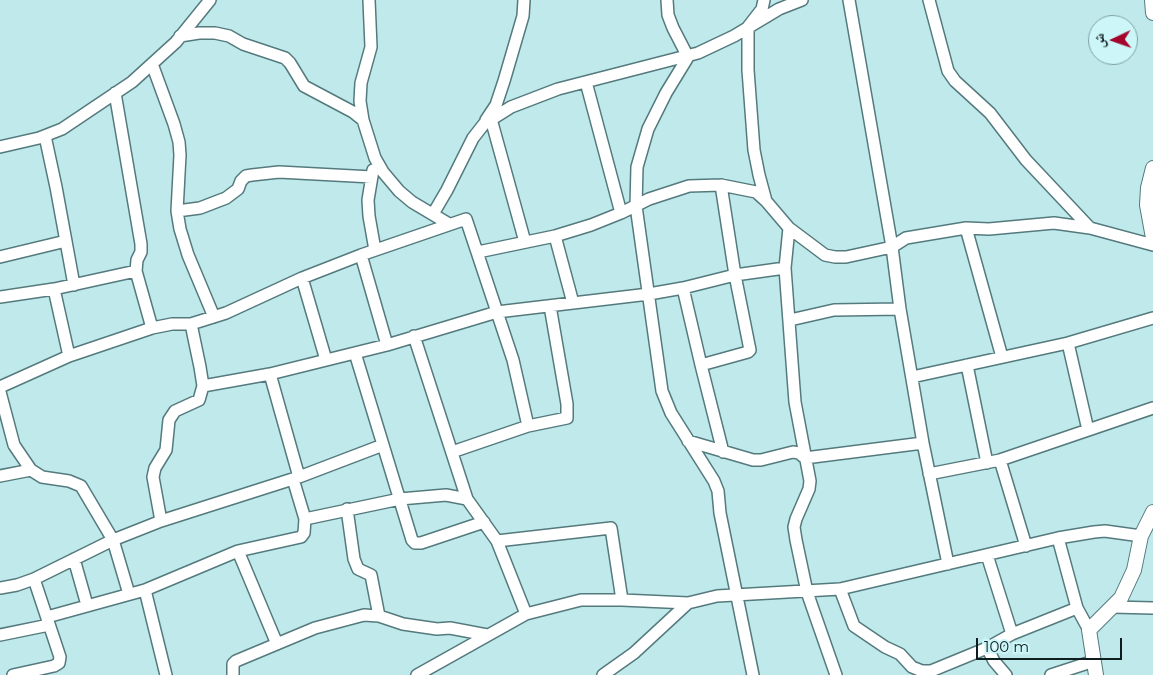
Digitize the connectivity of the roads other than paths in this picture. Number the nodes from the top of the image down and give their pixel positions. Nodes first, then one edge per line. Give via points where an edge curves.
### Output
1 (210, 0) edge
2 (369, 0) edge
3 (524, 0) edge
4 (667, 0) edge
5 (764, 0) edge
6 (802, 0) edge
7 (849, 0) edge
8 (929, 0) edge
9 (1152, 0) edge
10 (1153, 13) edge
11 (748, 27) junction
12 (180, 36) junction
13 (688, 56) junction
14 (152, 64) junction
15 (586, 82) junction
16 (115, 93) junction
17 (363, 120) junction
18 (487, 122) junction
19 (45, 136) junction
20 (0, 147) edge
21 (375, 158) junction
22 (1153, 168) edge
23 (372, 177) junction
24 (721, 185) junction
25 (766, 201) junction
26 (636, 206) junction
27 (177, 211) junction
28 (432, 214) junction
29 (621, 214) junction
30 (449, 224) junction
31 (789, 228) junction
32 (966, 228) junction
33 (1090, 228) junction
34 (555, 236) junction
35 (1153, 238) edge
36 (66, 241) junction
37 (525, 242) junction
38 (1153, 245) edge
39 (892, 248) junction
40 (375, 250) junction
41 (478, 252) junction
42 (361, 255) junction
43 (0, 257) edge
44 (785, 268) junction
45 (136, 271) junction
46 (735, 275) junction
47 (302, 278) junction
48 (74, 285) junction
49 (683, 288) junction
50 (54, 289) junction
51 (649, 294) junction
52 (0, 297) edge
53 (573, 303) junction
54 (550, 306) junction
55 (900, 309) junction
56 (497, 312) junction
57 (214, 317) junction
58 (1153, 318) edge
59 (790, 320) junction
60 (192, 324) junction
61 (152, 328) junction
62 (414, 336) junction
63 (1068, 342) junction
64 (387, 345) junction
65 (355, 353) junction
66 (70, 356) junction
67 (1002, 357) junction
68 (326, 360) junction
69 (701, 365) junction
70 (967, 365) junction
71 (270, 374) junction
72 (912, 377) junction
73 (203, 386) junction
74 (0, 387) edge
75 (0, 392) edge
76 (1153, 408) edge
77 (528, 426) junction
78 (1088, 430) junction
79 (688, 441) junction
80 (923, 444) junction
81 (383, 445) junction
82 (452, 452) junction
83 (724, 452) junction
84 (805, 458) junction
85 (1000, 460) junction
86 (987, 463) junction
87 (31, 470) junction
88 (929, 474) junction
89 (0, 476) edge
90 (296, 478) junction
91 (400, 499) junction
92 (467, 499) junction
93 (347, 509) junction
94 (1153, 512) edge
95 (305, 519) junction
96 (161, 521) junction
97 (484, 522) junction
98 (1141, 536) junction
99 (1058, 538) junction
100 (113, 540) junction
101 (497, 541) junction
102 (1026, 546) junction
103 (238, 551) junction
104 (987, 554) junction
105 (74, 559) junction
106 (948, 564) junction
107 (34, 579) junction
108 (0, 588) edge
109 (840, 588) junction
110 (144, 590) junction
111 (807, 592) junction
112 (129, 594) junction
113 (736, 595) junction
114 (622, 600) junction
115 (688, 603) junction
116 (87, 606) junction
117 (1077, 608) junction
118 (1112, 608) junction
119 (1153, 608) edge
120 (526, 614) junction
121 (379, 616) junction
122 (48, 621) junction
123 (1090, 630) junction
124 (1012, 634) junction
125 (0, 635) edge
126 (487, 635) junction
127 (277, 644) junction
128 (987, 648) junction
129 (1094, 661) junction
130 (13, 675) edge
131 (166, 675) edge
132 (233, 675) edge
133 (417, 675) edge
134 (603, 675) edge
135 (754, 675) edge
136 (836, 675) edge
137 (1006, 675) edge
138 (1051, 675) edge
139 (1096, 675) edge

1 - 12 street
2 - 17 street via 371,47 361,83
3 - 18 street via 523,16 504,81
4 - 13 street via 672,28
5 - 11 street via 762,9
6 - 11 street
7 - 39 street
8 - 33 street via 948,71 955,81 990,113 1026,160
9 - 10 street
11 - 13 street
11 - 25 street via 751,126 758,175
12 - 14 street
12 - 17 street via 215,33 285,58 304,86
13 - 15 street
13 - 26 street via 648,129 637,167
14 - 16 street
14 - 27 street via 179,142
15 - 18 street via 511,107
15 - 29 street
16 - 19 street via 62,129
16 - 45 street via 141,244
17 - 21 street
18 - 28 street via 473,138
18 - 37 street
19 - 20 street
19 - 36 street
21 - 23 street
21 - 28 street via 399,192
22 - 35 street via 1147,205
23 - 27 street via 279,172 246,176 226,198 200,208
23 - 40 street via 368,216
24 - 25 street via 756,192
24 - 26 street via 689,186
24 - 46 street
25 - 31 street
26 - 29 street
26 - 51 street
27 - 57 street via 188,255
28 - 30 street
29 - 34 street
30 - 40 street
30 - 41 street via 466,219
31 - 39 street via 825,255 835,257
31 - 44 street
32 - 33 street via 1054,223
32 - 39 street via 906,238
32 - 67 street
33 - 38 street
34 - 37 street
34 - 53 street
36 - 43 street
36 - 48 street
37 - 41 street
39 - 55 street
40 - 42 street
41 - 56 street
42 - 47 street
42 - 64 street
44 - 46 street
44 - 59 street
45 - 48 street
45 - 61 street
46 - 49 street
46 - 69 street via 750,350
47 - 57 street
47 - 68 street
48 - 50 street
49 - 51 street
49 - 69 street
50 - 52 street
50 - 66 street
51 - 53 street
51 - 79 street via 665,402
53 - 54 street
54 - 56 street
54 - 77 street via 568,416
55 - 59 street via 834,310
55 - 72 street
56 - 62 street
56 - 77 street via 519,380
57 - 60 street
58 - 63 street
59 - 84 street via 796,402
60 - 61 street
60 - 73 street
61 - 66 street
62 - 64 street
62 - 82 street
63 - 67 street
63 - 78 street
64 - 65 street
65 - 68 street
65 - 81 street
66 - 74 street
67 - 70 street
68 - 71 street
69 - 83 street
70 - 72 street
70 - 86 street
71 - 73 street
71 - 90 street
72 - 80 street
73 - 96 street via 199,400 175,411 169,420 166,450 153,477
75 - 87 street via 14,445
76 - 78 street
77 - 82 street
78 - 85 street
79 - 83 street
79 - 113 street via 718,492
80 - 84 street
80 - 88 street
81 - 90 street
81 - 91 street
82 - 92 street
83 - 84 street via 753,460 793,452
84 - 111 street via 810,482 794,527
85 - 86 street
85 - 102 street
86 - 88 street
87 - 89 street
87 - 100 street via 42,477 81,486
88 - 106 street
90 - 95 street
90 - 96 street
91 - 92 street via 446,495
91 - 93 street
91 - 97 street via 409,534 415,542
92 - 97 street
93 - 95 street
93 - 121 street via 356,566 371,575
94 - 98 street
95 - 103 street via 301,537
96 - 100 street
97 - 101 street
98 - 99 street via 1105,531
98 - 118 street via 1130,582
99 - 102 street
99 - 117 street
100 - 105 street
100 - 112 street
101 - 114 street via 611,528
101 - 120 street
102 - 104 street
103 - 110 street
103 - 127 street
104 - 106 street
104 - 124 street
105 - 107 street
105 - 116 street
106 - 109 street
107 - 108 street
107 - 122 street
109 - 111 street
109 - 128 street via 854,626 900,654 917,671 931,671
110 - 112 street
110 - 131 street
111 - 113 street
111 - 136 street
112 - 116 street
113 - 115 street
113 - 135 street
114 - 115 street
114 - 120 street via 581,600
115 - 134 street via 634,653
116 - 122 street
117 - 123 street
117 - 124 street
118 - 119 street
118 - 123 street
120 - 126 street
121 - 126 street via 403,624
121 - 127 street via 351,618
122 - 125 street
122 - 130 street via 59,663
123 - 129 street
124 - 128 street
126 - 133 street
127 - 132 street via 236,661 232,664
128 - 137 street
129 - 138 street
129 - 139 street

